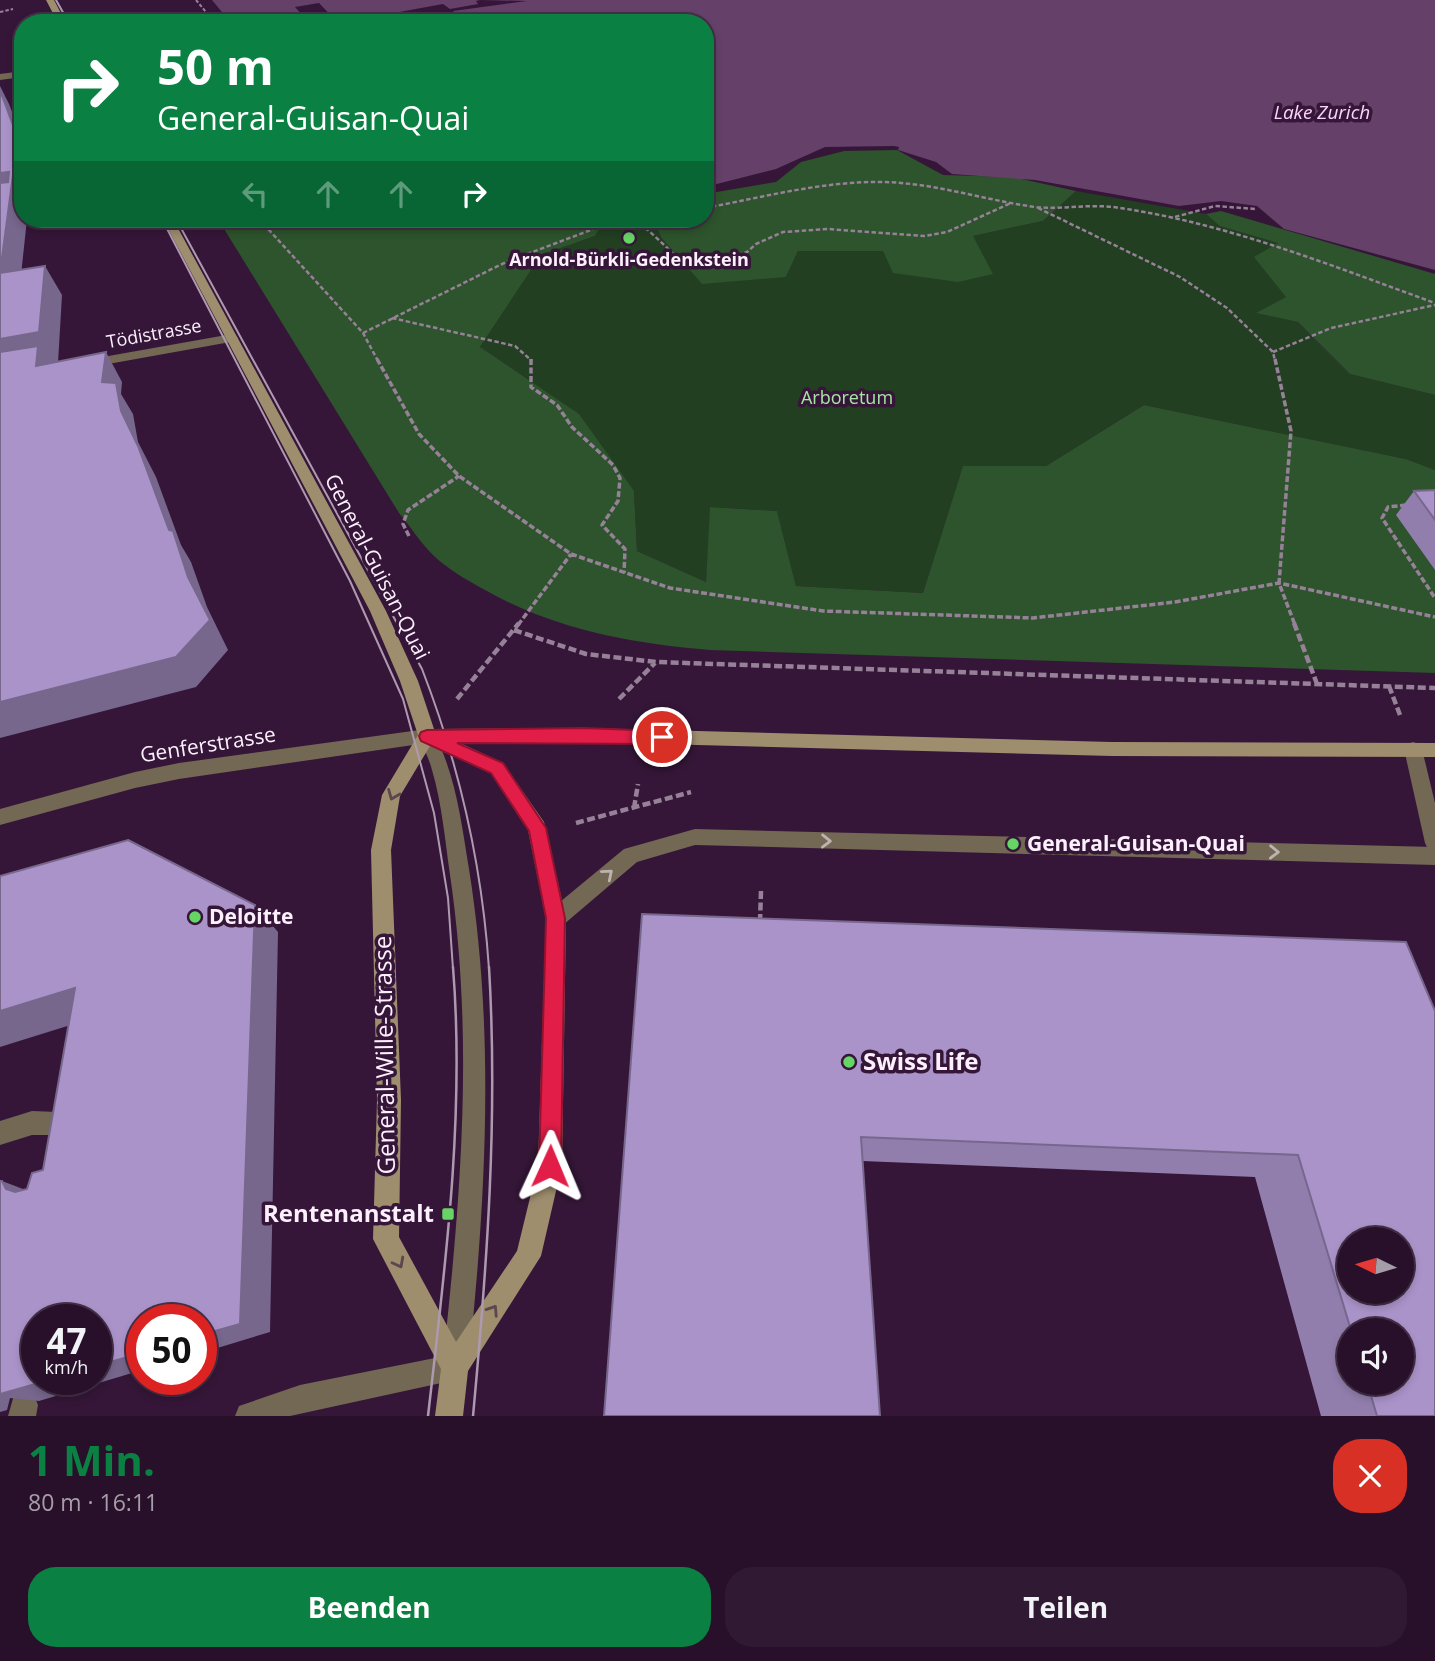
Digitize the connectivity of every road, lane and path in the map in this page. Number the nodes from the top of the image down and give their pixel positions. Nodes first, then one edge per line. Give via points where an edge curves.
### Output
1 (196, 0) edge
2 (13, 9) dead end
3 (0, 12) edge
4 (208, 14) edge
5 (1011, 203) junction
6 (714, 206) edge
7 (1037, 207) junction
8 (1256, 209) dead end
9 (1175, 218) junction
10 (174, 228) edge
11 (267, 228) edge
12 (597, 228) edge
13 (644, 228) edge
14 (1435, 304) edge
15 (392, 318) junction
16 (363, 333) junction
17 (232, 338) junction
18 (1273, 352) junction
19 (69, 367) edge
20 (459, 476) junction
21 (1413, 504) edge
22 (409, 536) dead end
23 (571, 554) junction
24 (624, 573) junction
25 (1279, 583) junction
26 (1435, 598) edge
27 (1435, 617) edge
28 (514, 630) junction
29 (1317, 684) junction
30 (1435, 688) edge
31 (427, 736) junction
32 (1413, 749) junction
33 (1435, 750) edge
34 (638, 784) dead end
35 (691, 792) dead end
36 (634, 808) junction
37 (0, 817) edge
38 (576, 823) dead end
39 (1435, 844) edge
40 (1435, 856) edge
41 (761, 891) dead end
42 (556, 918) junction
43 (759, 928) edge
44 (0, 1133) edge
45 (61, 1159) edge
46 (455, 1367) junction
47 (249, 1416) edge
48 (449, 1416) edge

1 - 4 path
2 - 3 path
5 - 6 path via 946,188 873,182 836,183
5 - 7 path
5 - 13 path via 947,232 924,236 828,229 783,232 722,261 676,256
7 - 9 path via 1117,207
7 - 18 path via 1180,277 1227,308
8 - 9 path via 1228,203 1199,207
9 - 14 path via 1281,247
10 - 17 main road, General-Guisan-Quai
11 - 16 path
12 - 15 path via 506,262
14 - 18 path via 1331,328
15 - 16 path
15 - 24 path via 515,346 531,357 531,387 557,405 620,478 618,501 602,525 625,546
16 - 20 path via 419,434
17 - 19 street, Tödistrasse
17 - 31 main road, General-Guisan-Quai via 378,611
18 - 25 path via 1291,431
20 - 22 path via 408,510 403,524
20 - 23 path
21 - 26 path via 1388,507 1382,518
23 - 24 path
23 - 28 path
24 - 25 path via 670,588 823,611 1032,618 1175,603
25 - 27 path
25 - 29 path
28 - 29 path via 586,654 656,662
28 - 31 path
29 - 30 path
31 - 32 main road via 583,735 1112,749
31 - 37 street, Genferstrasse via 179,771
31 - 42 main road via 497,768 537,828
31 - 46 street via 443,775 464,891 473,987 475,1074 467,1244
31 -> 46 main road, General-Wille-Strasse via 391,795 381,850 389,1100 386,1239
32 - 33 main road
32 - 39 street
34 - 36 path
35 - 36 path
36 - 38 path via 602,820
42 -> 40 street via 631,855 695,837
41 - 43 path
46 -> 42 main road via 528,1256 550,1166
44 - 45 street via 32,1123 58,1124 63,1137
46 - 47 street via 300,1399
46 - 48 main road

